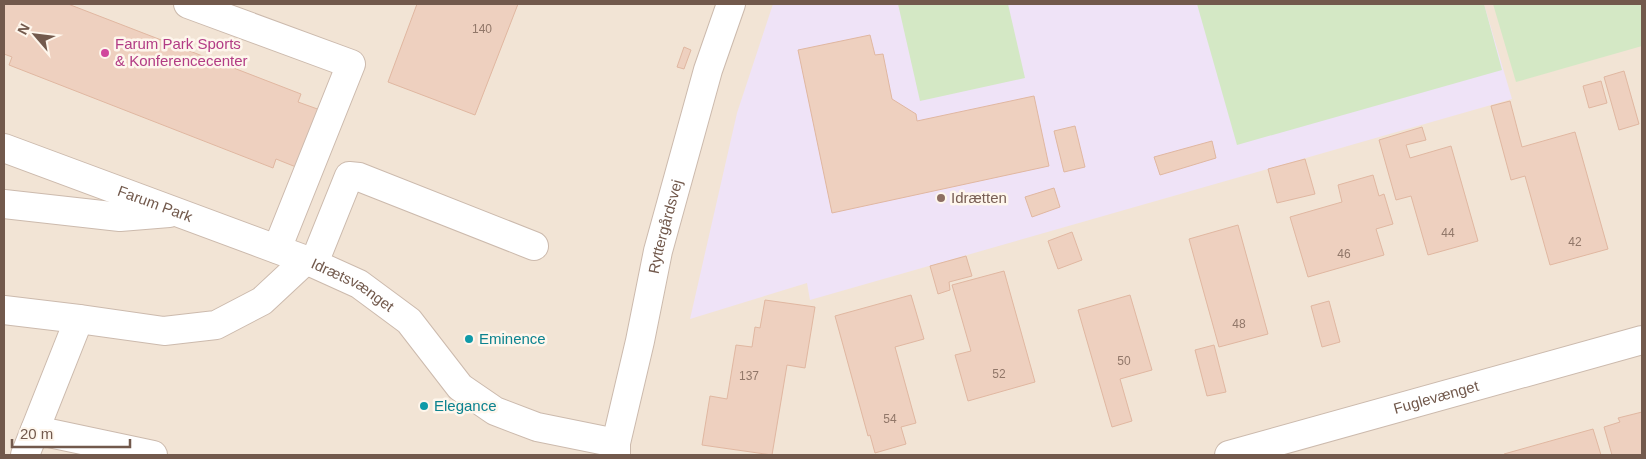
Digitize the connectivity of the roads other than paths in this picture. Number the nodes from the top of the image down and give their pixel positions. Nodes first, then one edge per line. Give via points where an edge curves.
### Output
1 (188, 4) edge
2 (731, 4) edge
3 (4, 148) edge
4 (4, 204) edge
5 (178, 213) junction
6 (534, 246) dead end
7 (277, 249) junction
8 (310, 261) junction
9 (4, 310) edge
10 (79, 319) junction
11 (1642, 340) edge
12 (35, 430) junction
13 (616, 449) edge
14 (25, 455) edge
15 (153, 455) edge
16 (1229, 455) edge

1 - 7 street via 351,64
2 - 13 street, Ryttergårdsvej via 708,70 658,251
3 - 5 street, Farum Park
4 - 5 street via 120,217
5 - 7 street, Farum Park
6 - 8 street via 359,177 349,176
7 - 8 street, Farum Park
8 - 10 street, Idrætsvænget via 262,301 216,325 164,331
8 - 13 street, Idrætsvænget via 359,284 409,321 460,387 495,411 537,427
9 - 10 street, Idrætsvænget
10 - 12 street
11 - 16 street, Fuglevænget
12 - 14 street
12 - 15 street

